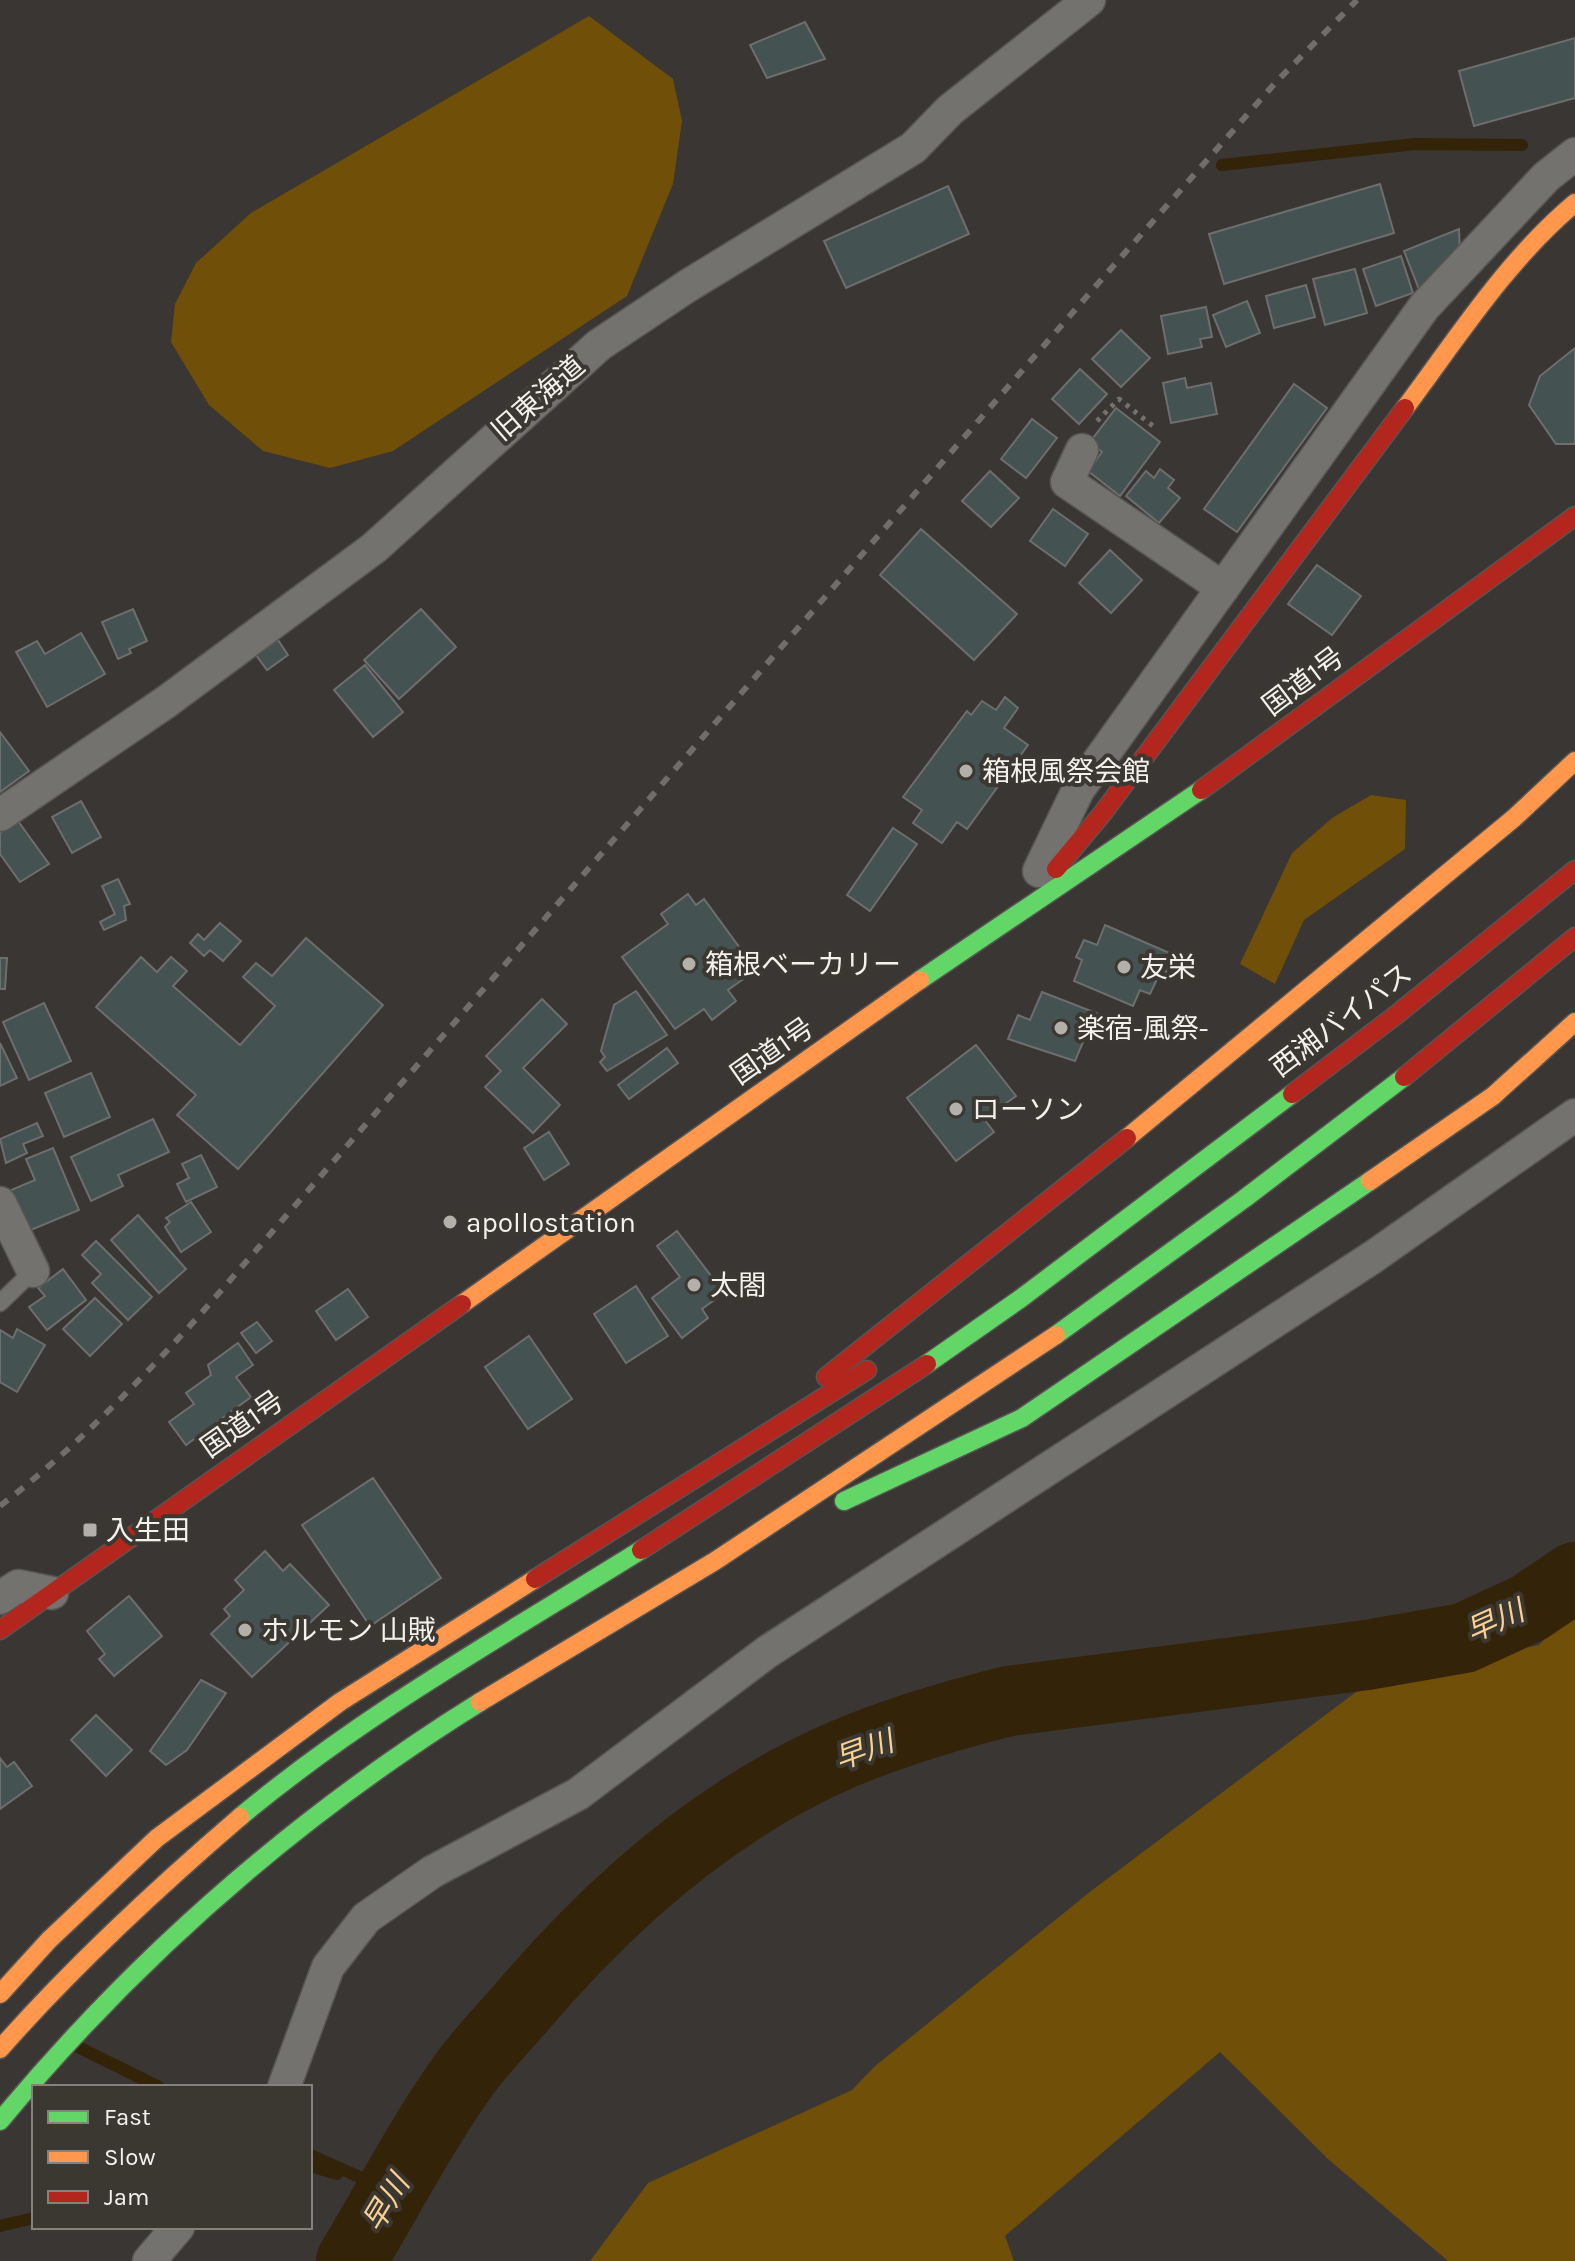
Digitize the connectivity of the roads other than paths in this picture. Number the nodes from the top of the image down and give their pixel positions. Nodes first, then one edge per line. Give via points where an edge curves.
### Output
1 (1089, 0) edge
2 (1575, 154) edge
3 (1575, 203) edge
4 (1082, 450) road end
5 (1575, 516) edge
6 (1575, 536) edge
7 (1523, 555) junction
8 (1223, 588) junction
9 (1575, 761) edge
10 (0, 815) edge
11 (1575, 870) edge
12 (1020, 910) junction
13 (1575, 937) edge
14 (1575, 1022) edge
15 (1575, 1115) edge
16 (0, 1203) edge
17 (1137, 1209) junction
18 (33, 1271) joint
19 (1025, 1271) dead end
20 (0, 1303) edge
21 (879, 1362) dead end
22 (708, 1471) junction
23 (707, 1566) junction
24 (52, 1593) junction
25 (0, 1598) edge
26 (0, 1630) edge
27 (0, 1994) edge
28 (0, 2049) edge
29 (285, 2085) edge
30 (0, 2121) edge
31 (176, 2229) edge
32 (149, 2261) edge

1 - 10 street, 旧東海道 via 950,110 913,148 599,345 374,548 166,702
2 - 8 street via 1546,177 1424,307
3 - 12 highway via 1505,274 1102,814
4 - 8 street via 1067,482
5 - 7 highway, 国道1号
6 - 7 highway
7 - 12 highway, 国道1号 via 1225,774
8 - 12 street via 1078,790
9 - 22 highway via 1514,818 1157,1114
11 - 17 highway, 西湘バイパス via 1396,1015
12 - 24 highway, 国道1号
13 - 23 highway via 1362,1109 1169,1252 1040,1345
14 - 23 highway via 1493,1096 1022,1418
15 - 29 street via 1373,1257 767,1652 578,1794 432,1872 366,1918 328,1967
16 - 18 street
17 - 19 highway
17 - 28 highway via 883,1395 408,1695 273,1790 159,1886
18 - 20 lane
21 - 22 highway
22 - 27 highway via 354,1694 157,1838
23 - 30 highway via 418,1742 287,1836 121,1983
24 - 25 street via 18,1586
24 - 26 highway, 国道1号
31 - 32 street

